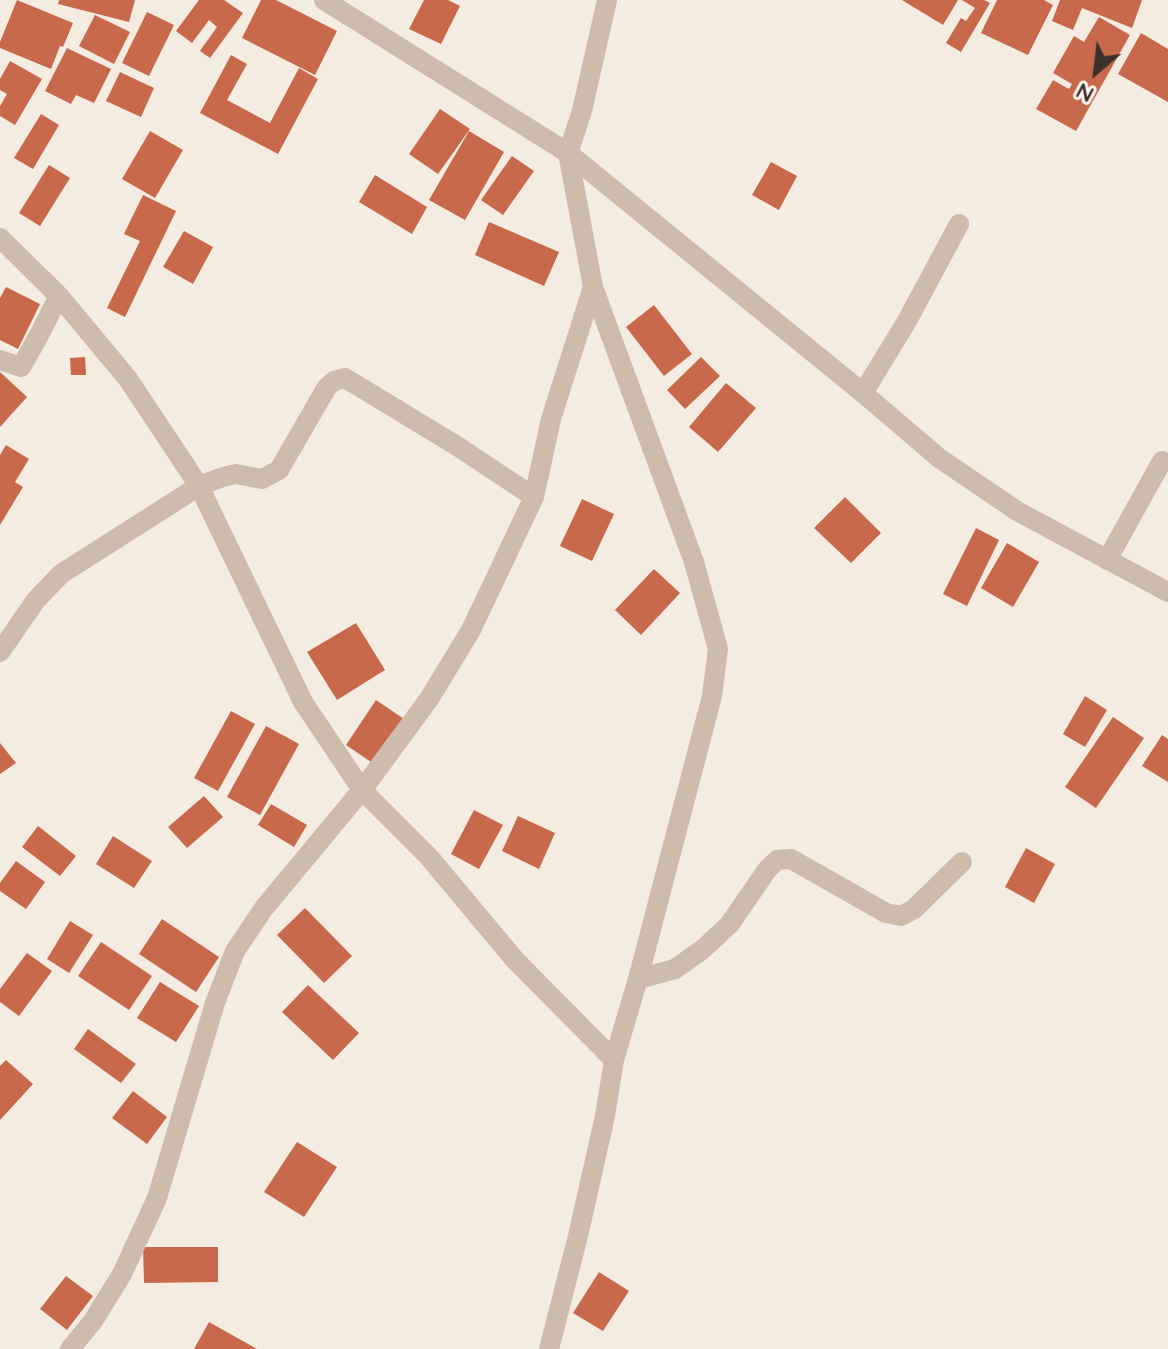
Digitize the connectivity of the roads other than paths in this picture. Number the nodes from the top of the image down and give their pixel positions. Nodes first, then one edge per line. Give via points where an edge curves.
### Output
1 (324, 0) edge
2 (607, 0) edge
3 (568, 153) junction
4 (959, 224) dead end
5 (0, 238) edge
6 (593, 287) junction
7 (59, 296) junction
8 (0, 360) edge
9 (863, 393) junction
10 (1162, 461) dead end
11 (199, 486) junction
12 (534, 497) junction
13 (1107, 560) junction
14 (1168, 592) edge
15 (0, 652) edge
16 (362, 790) junction
17 (962, 862) dead end
18 (638, 979) junction
19 (614, 1060) junction
20 (70, 1349) edge
21 (549, 1349) edge

1 - 3 street
2 - 3 street
3 - 6 street
3 - 9 street
4 - 9 street
5 - 7 street
6 - 12 street via 551,419
6 - 18 street via 694,562 718,649 712,696
7 - 8 street via 21,367
7 - 11 street via 128,379
9 - 13 street via 939,458 1017,511
10 - 13 street
11 - 12 street via 236,474 262,479 279,470 327,387 345,378
11 - 15 street via 61,574
11 - 16 street via 303,702
12 - 16 street via 471,630 429,699
13 - 14 street
16 - 19 street via 429,857 515,960
16 - 20 street via 235,951 157,1198 122,1274
17 - 18 street via 901,916 886,913 791,859 777,860 729,925 703,949 675,969
18 - 19 street
19 - 21 street via 582,1221

